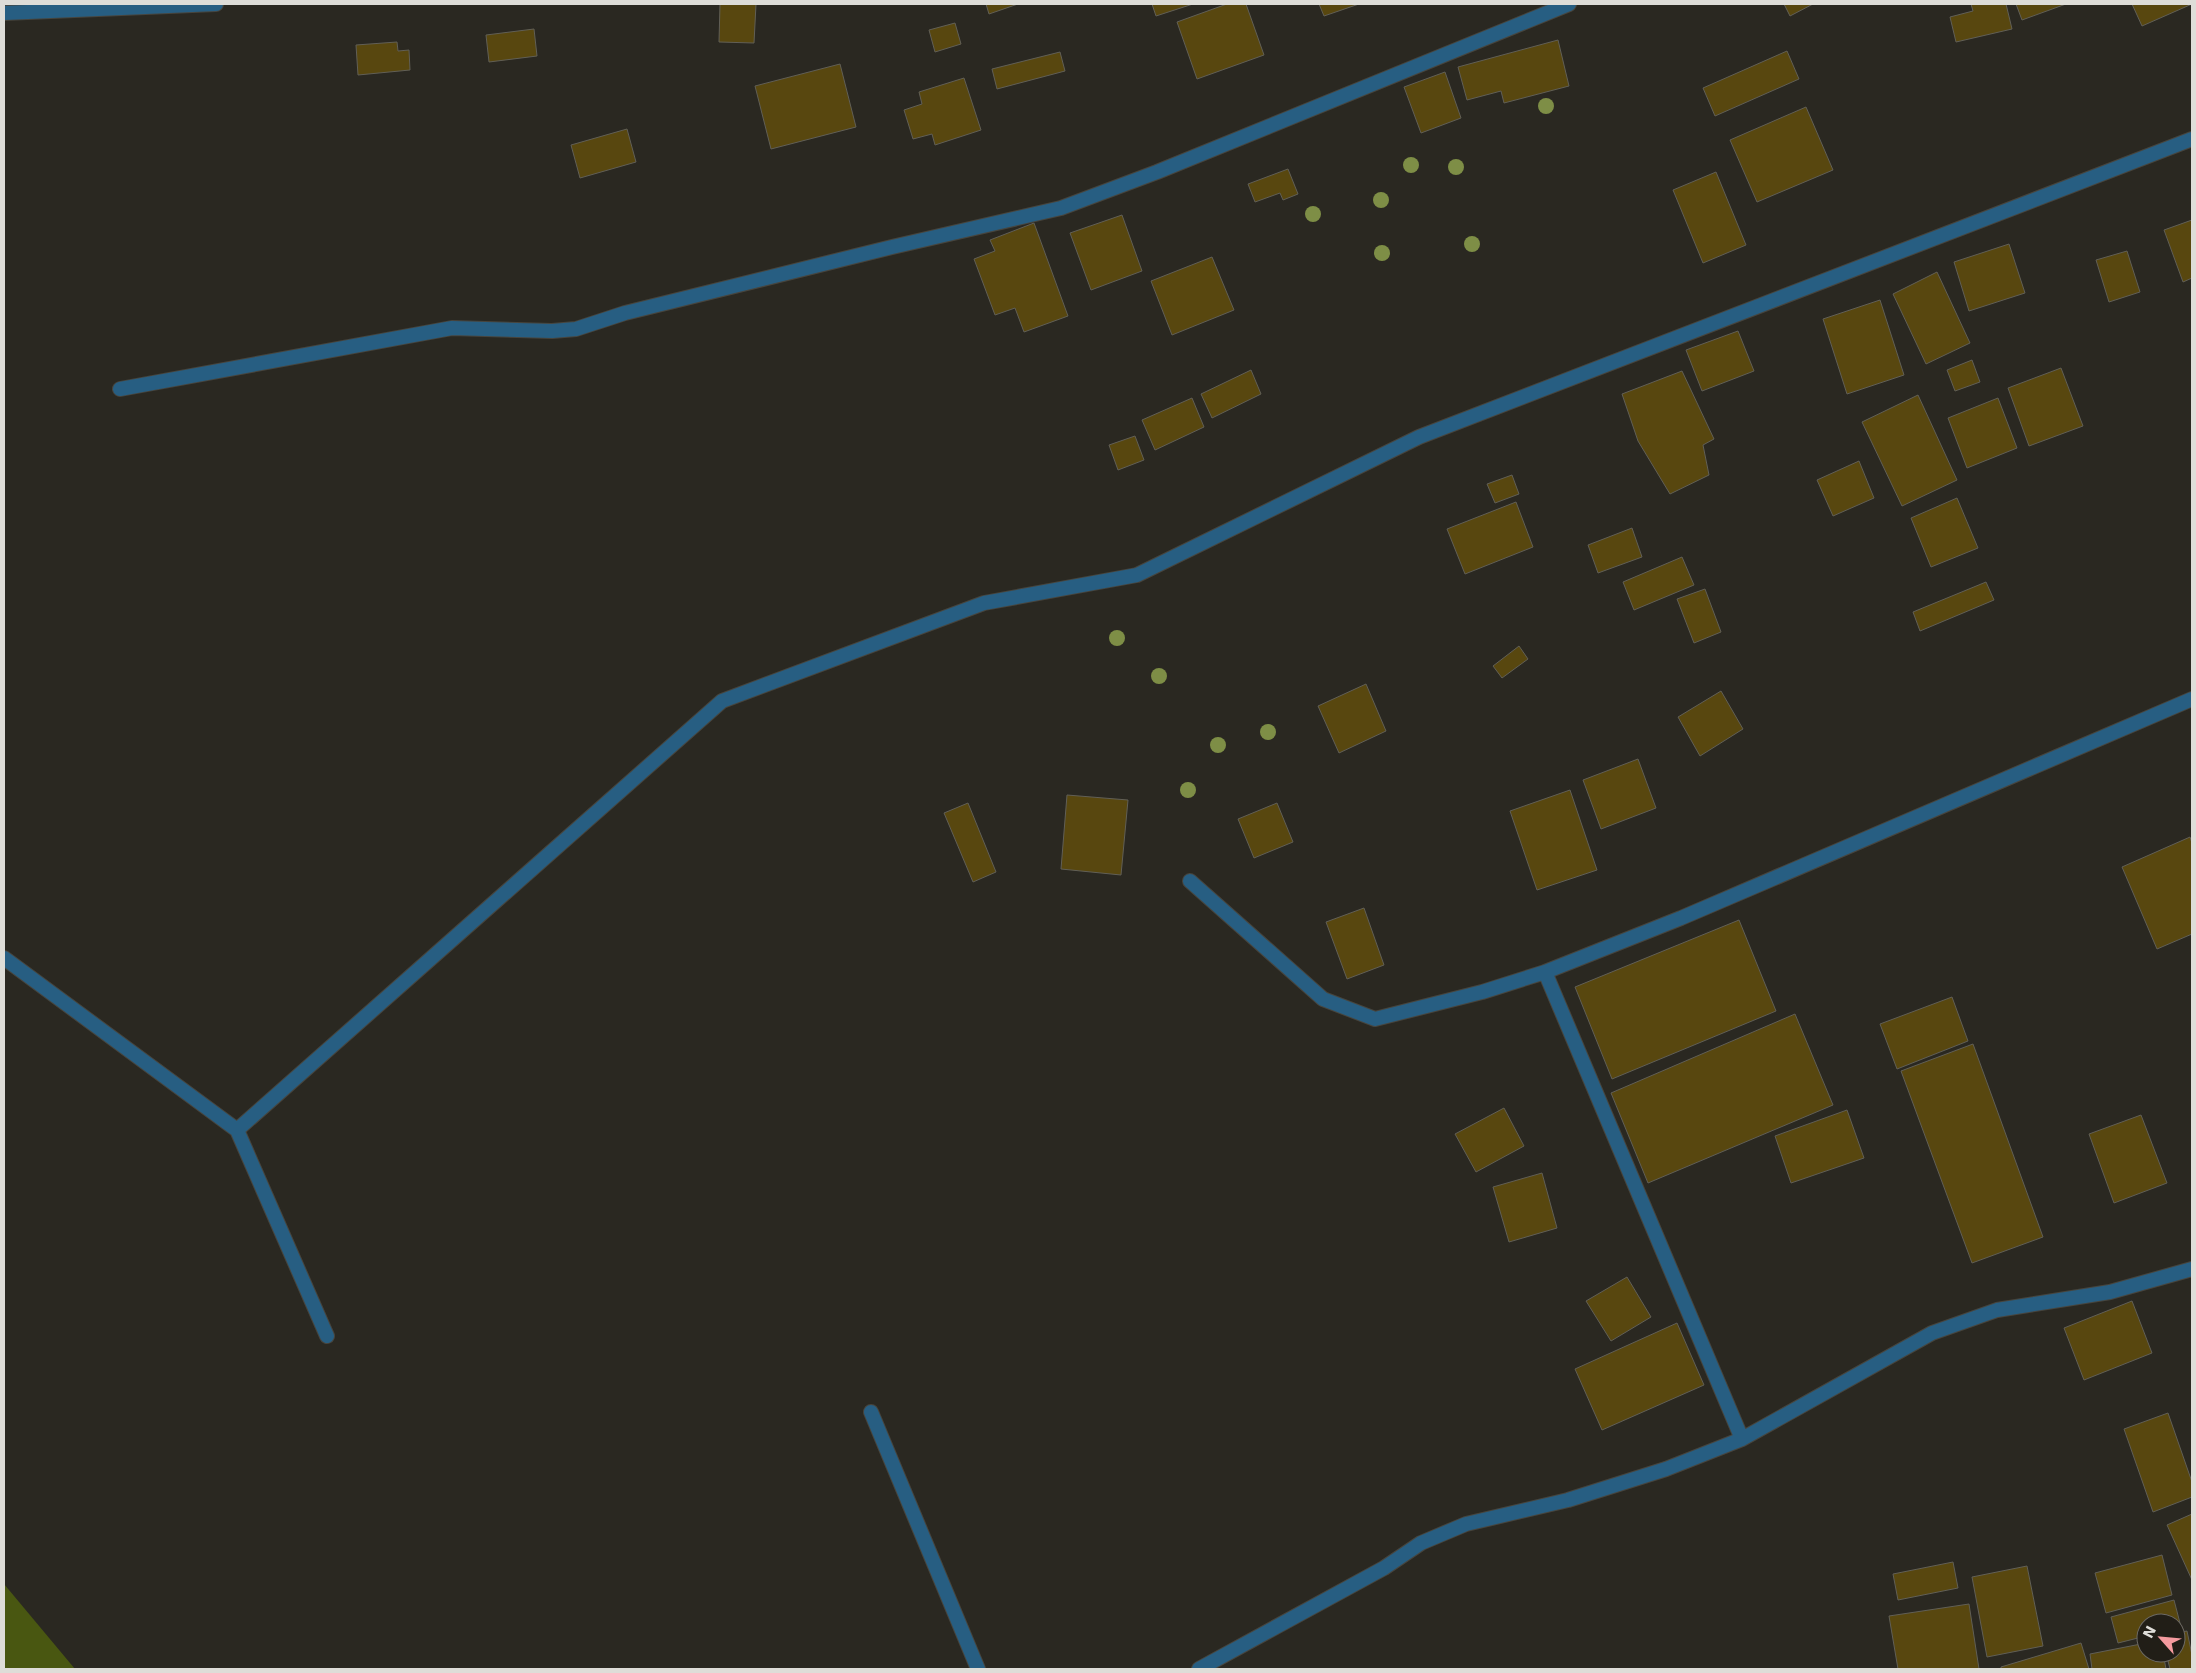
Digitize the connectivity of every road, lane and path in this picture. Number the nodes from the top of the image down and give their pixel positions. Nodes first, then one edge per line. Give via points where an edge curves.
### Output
1 (216, 4) edge
2 (1569, 4) edge
3 (4, 13) edge
4 (2192, 139) edge
5 (120, 389) dead end
6 (2192, 699) edge
7 (1190, 882) dead end
8 (4, 958) edge
9 (1545, 972) junction
10 (237, 1130) junction
11 (2192, 1269) edge
12 (327, 1336) dead end
13 (871, 1412) dead end
14 (1742, 1439) junction
15 (978, 1669) edge
16 (1199, 1669) edge

1 - 3 street
2 - 5 street via 1061,208 625,313 576,329 452,328
4 - 10 street via 1419,437 1137,575 984,603 722,701
6 - 9 street via 1682,918
7 - 9 street via 1323,999 1375,1019
8 - 10 street
9 - 14 street
10 - 12 street
11 - 14 street via 2110,1292 1997,1310 1932,1333
13 - 15 street
14 - 16 street via 1666,1469 1568,1500 1466,1524 1421,1542 1384,1568

